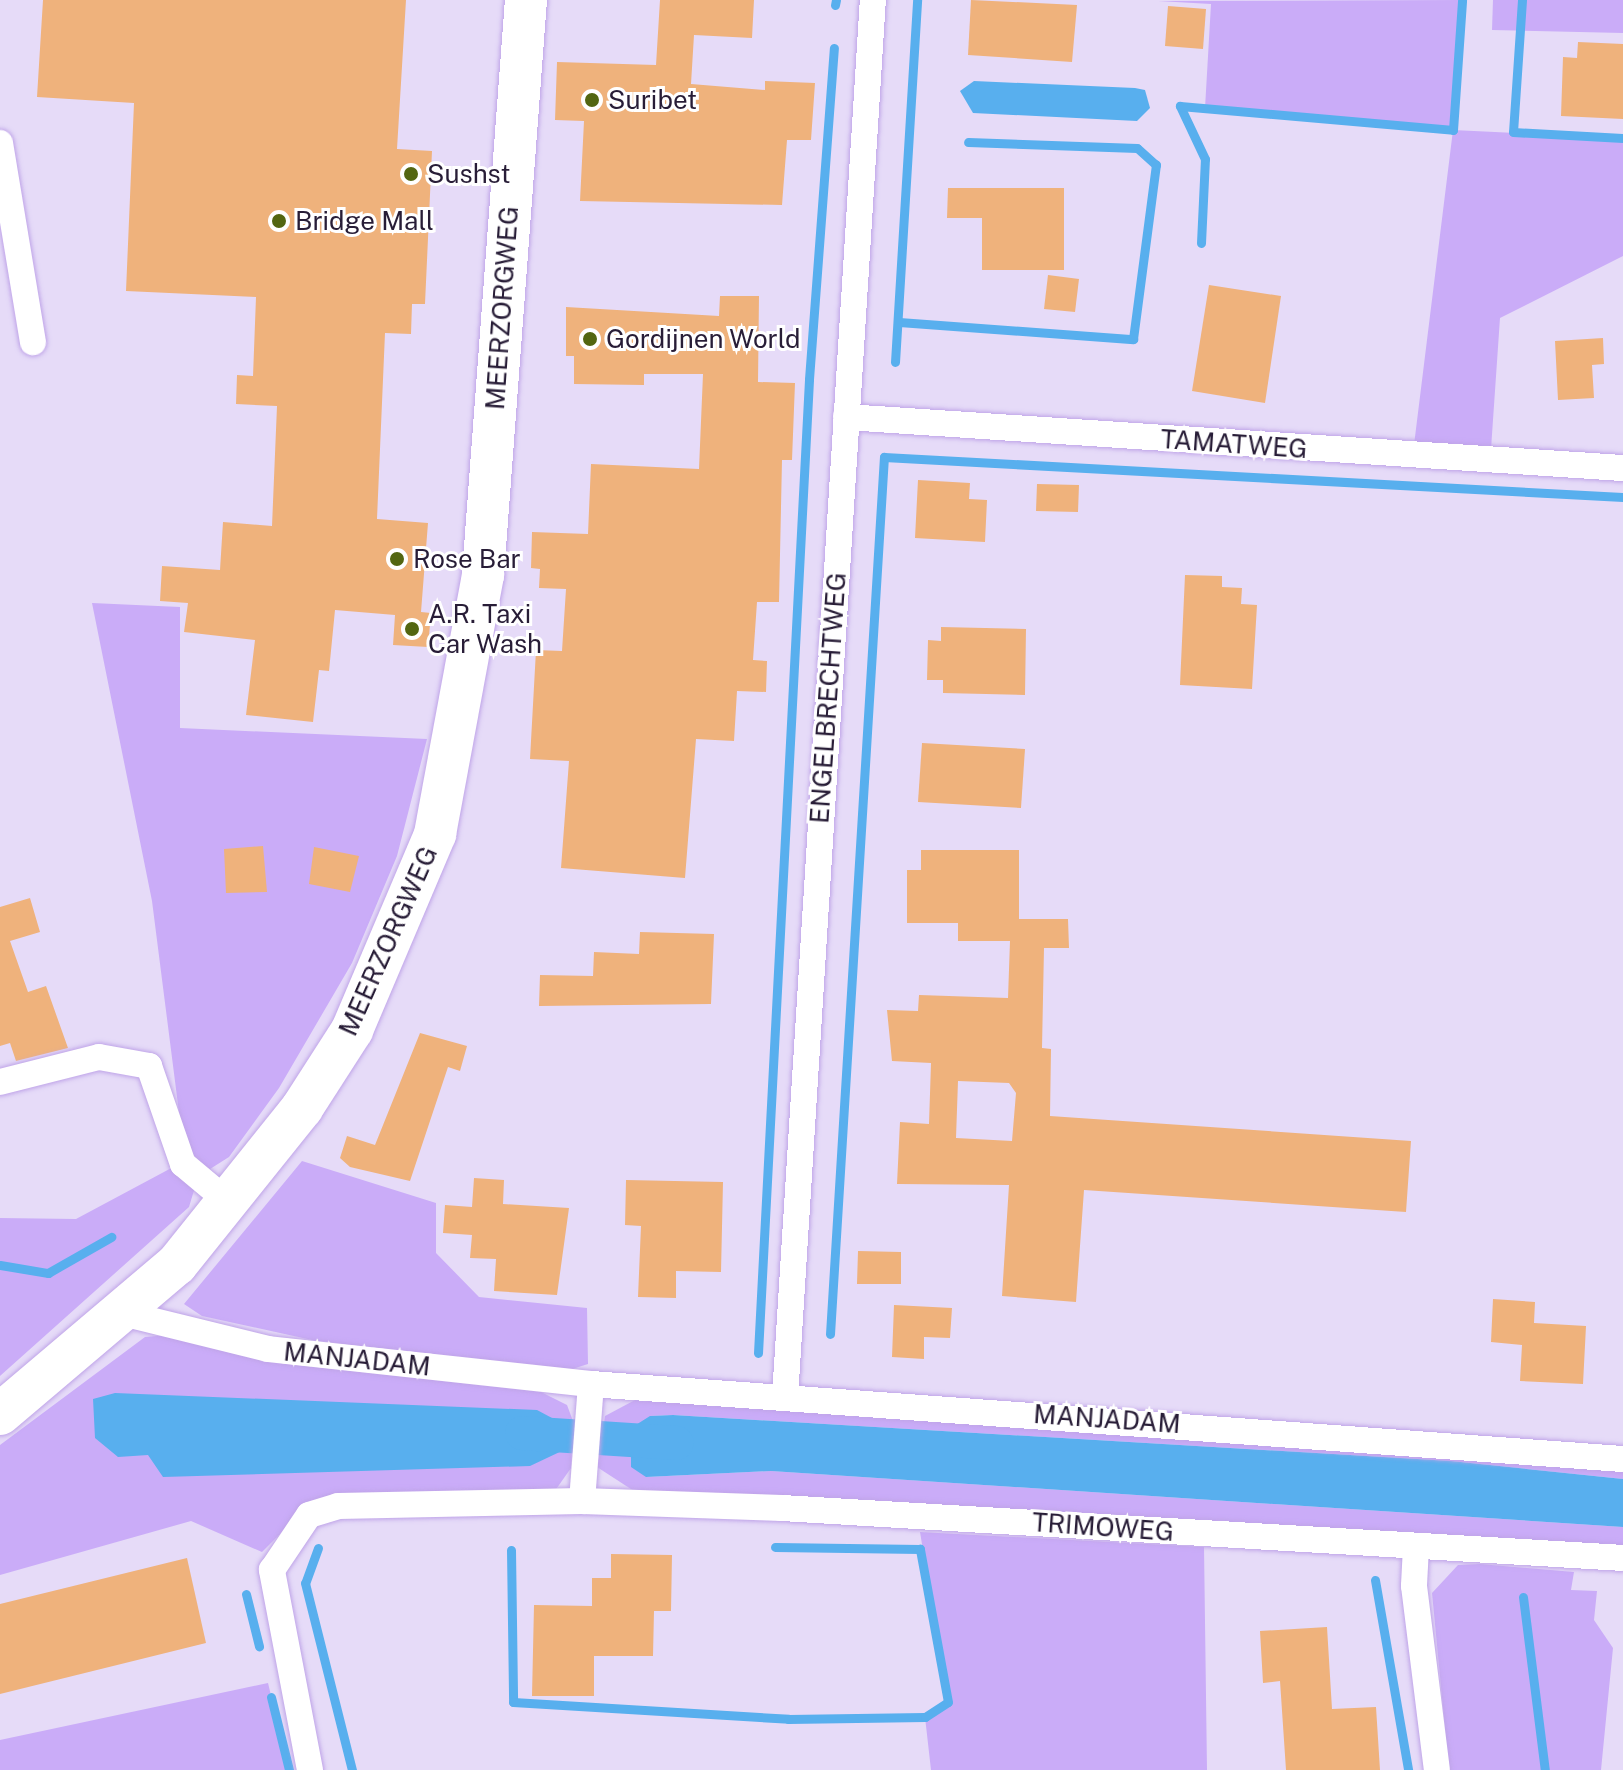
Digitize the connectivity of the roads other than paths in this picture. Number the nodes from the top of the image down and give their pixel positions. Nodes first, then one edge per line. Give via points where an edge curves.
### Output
1 (526, 0) edge
2 (873, 0) edge
3 (0, 143) edge
4 (33, 342) dead end
5 (846, 417) junction
6 (1623, 468) edge
7 (0, 1082) edge
8 (226, 1200) junction
9 (126, 1314) junction
10 (590, 1394) junction
11 (785, 1397) junction
12 (0, 1414) edge
13 (1623, 1459) edge
14 (583, 1492) junction
15 (1416, 1547) junction
16 (1623, 1558) edge
17 (310, 1770) edge
18 (1437, 1770) edge

1 - 8 main road, MEERZORGWEG via 483,574 435,834 352,1030 302,1108
2 - 5 street, ENGELBRECHTWEG
3 - 4 street
5 - 6 street, TAMATWEG
5 - 11 street, ENGELBRECHTWEG
7 - 8 street via 99,1057 149,1066 183,1164
8 - 9 main road, MEERZORGWEG
9 - 10 street, MANJADAM via 268,1349
9 - 12 main road, MEERZORGWEG
10 - 11 street, MANJADAM
10 - 14 street
11 - 13 street, MANJADAM
14 - 15 street, TRIMOWEG
14 - 17 street, TRIMOWEG via 338,1506 309,1515 272,1570
15 - 16 street, TRIMOWEG
15 - 18 street via 1414,1586

